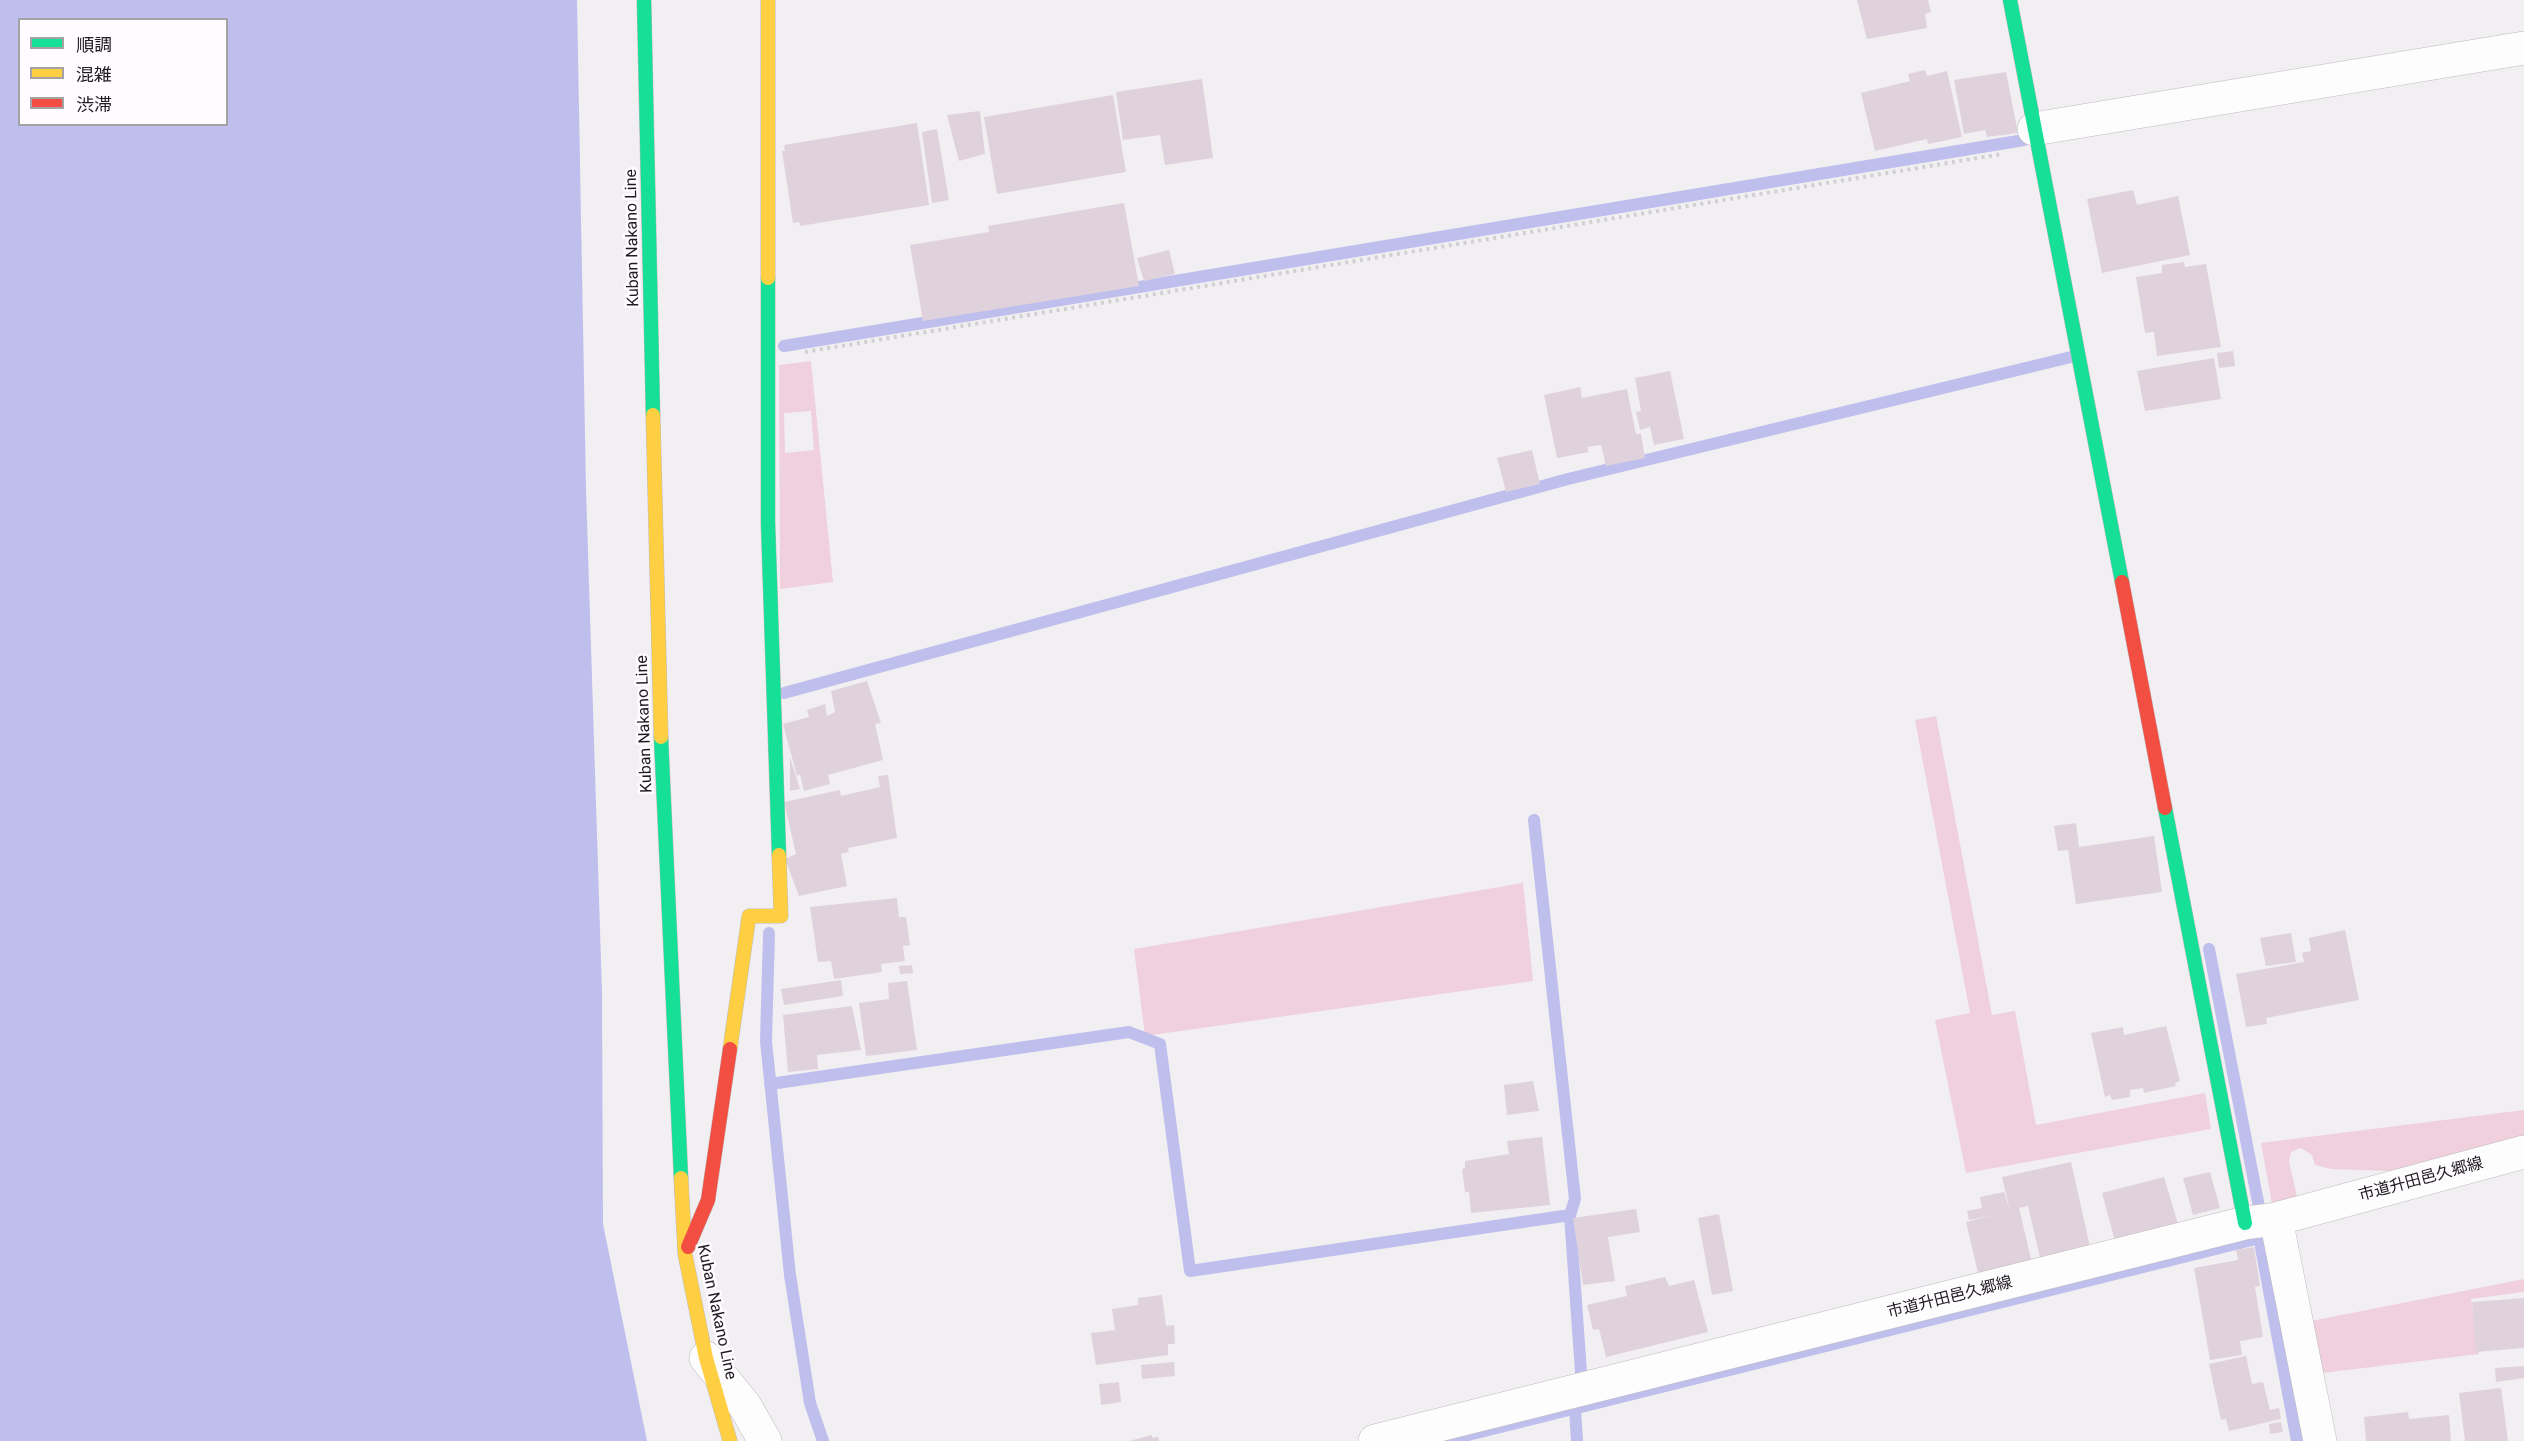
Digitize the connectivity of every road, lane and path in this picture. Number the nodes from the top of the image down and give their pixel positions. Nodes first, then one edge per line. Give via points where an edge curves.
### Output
1 (644, 0) edge
2 (768, 0) edge
3 (2010, 0) edge
4 (2524, 48) edge
5 (2044, 132) junction
6 (769, 357) junction
7 (2524, 1152) edge
8 (2261, 1221) junction
9 (685, 1254) junction
10 (706, 1358) junction
11 (730, 1441) edge
12 (765, 1441) edge
13 (1375, 1441) edge
14 (2320, 1441) edge

1 - 9 street, Kuban Nakano Line via 660,724
2 - 6 street
3 - 5 street
4 - 5 street
5 - 6 path
5 - 8 street
6 - 9 street via 768,523 781,916 749,916 708,1200
7 - 8 street, 市道升田邑久郷線
8 - 13 street, 市道升田邑久郷線
8 - 14 street
9 - 10 street, Kuban Nakano Line
10 - 11 street, Kuban Nakano Line
10 - 12 street via 746,1406

